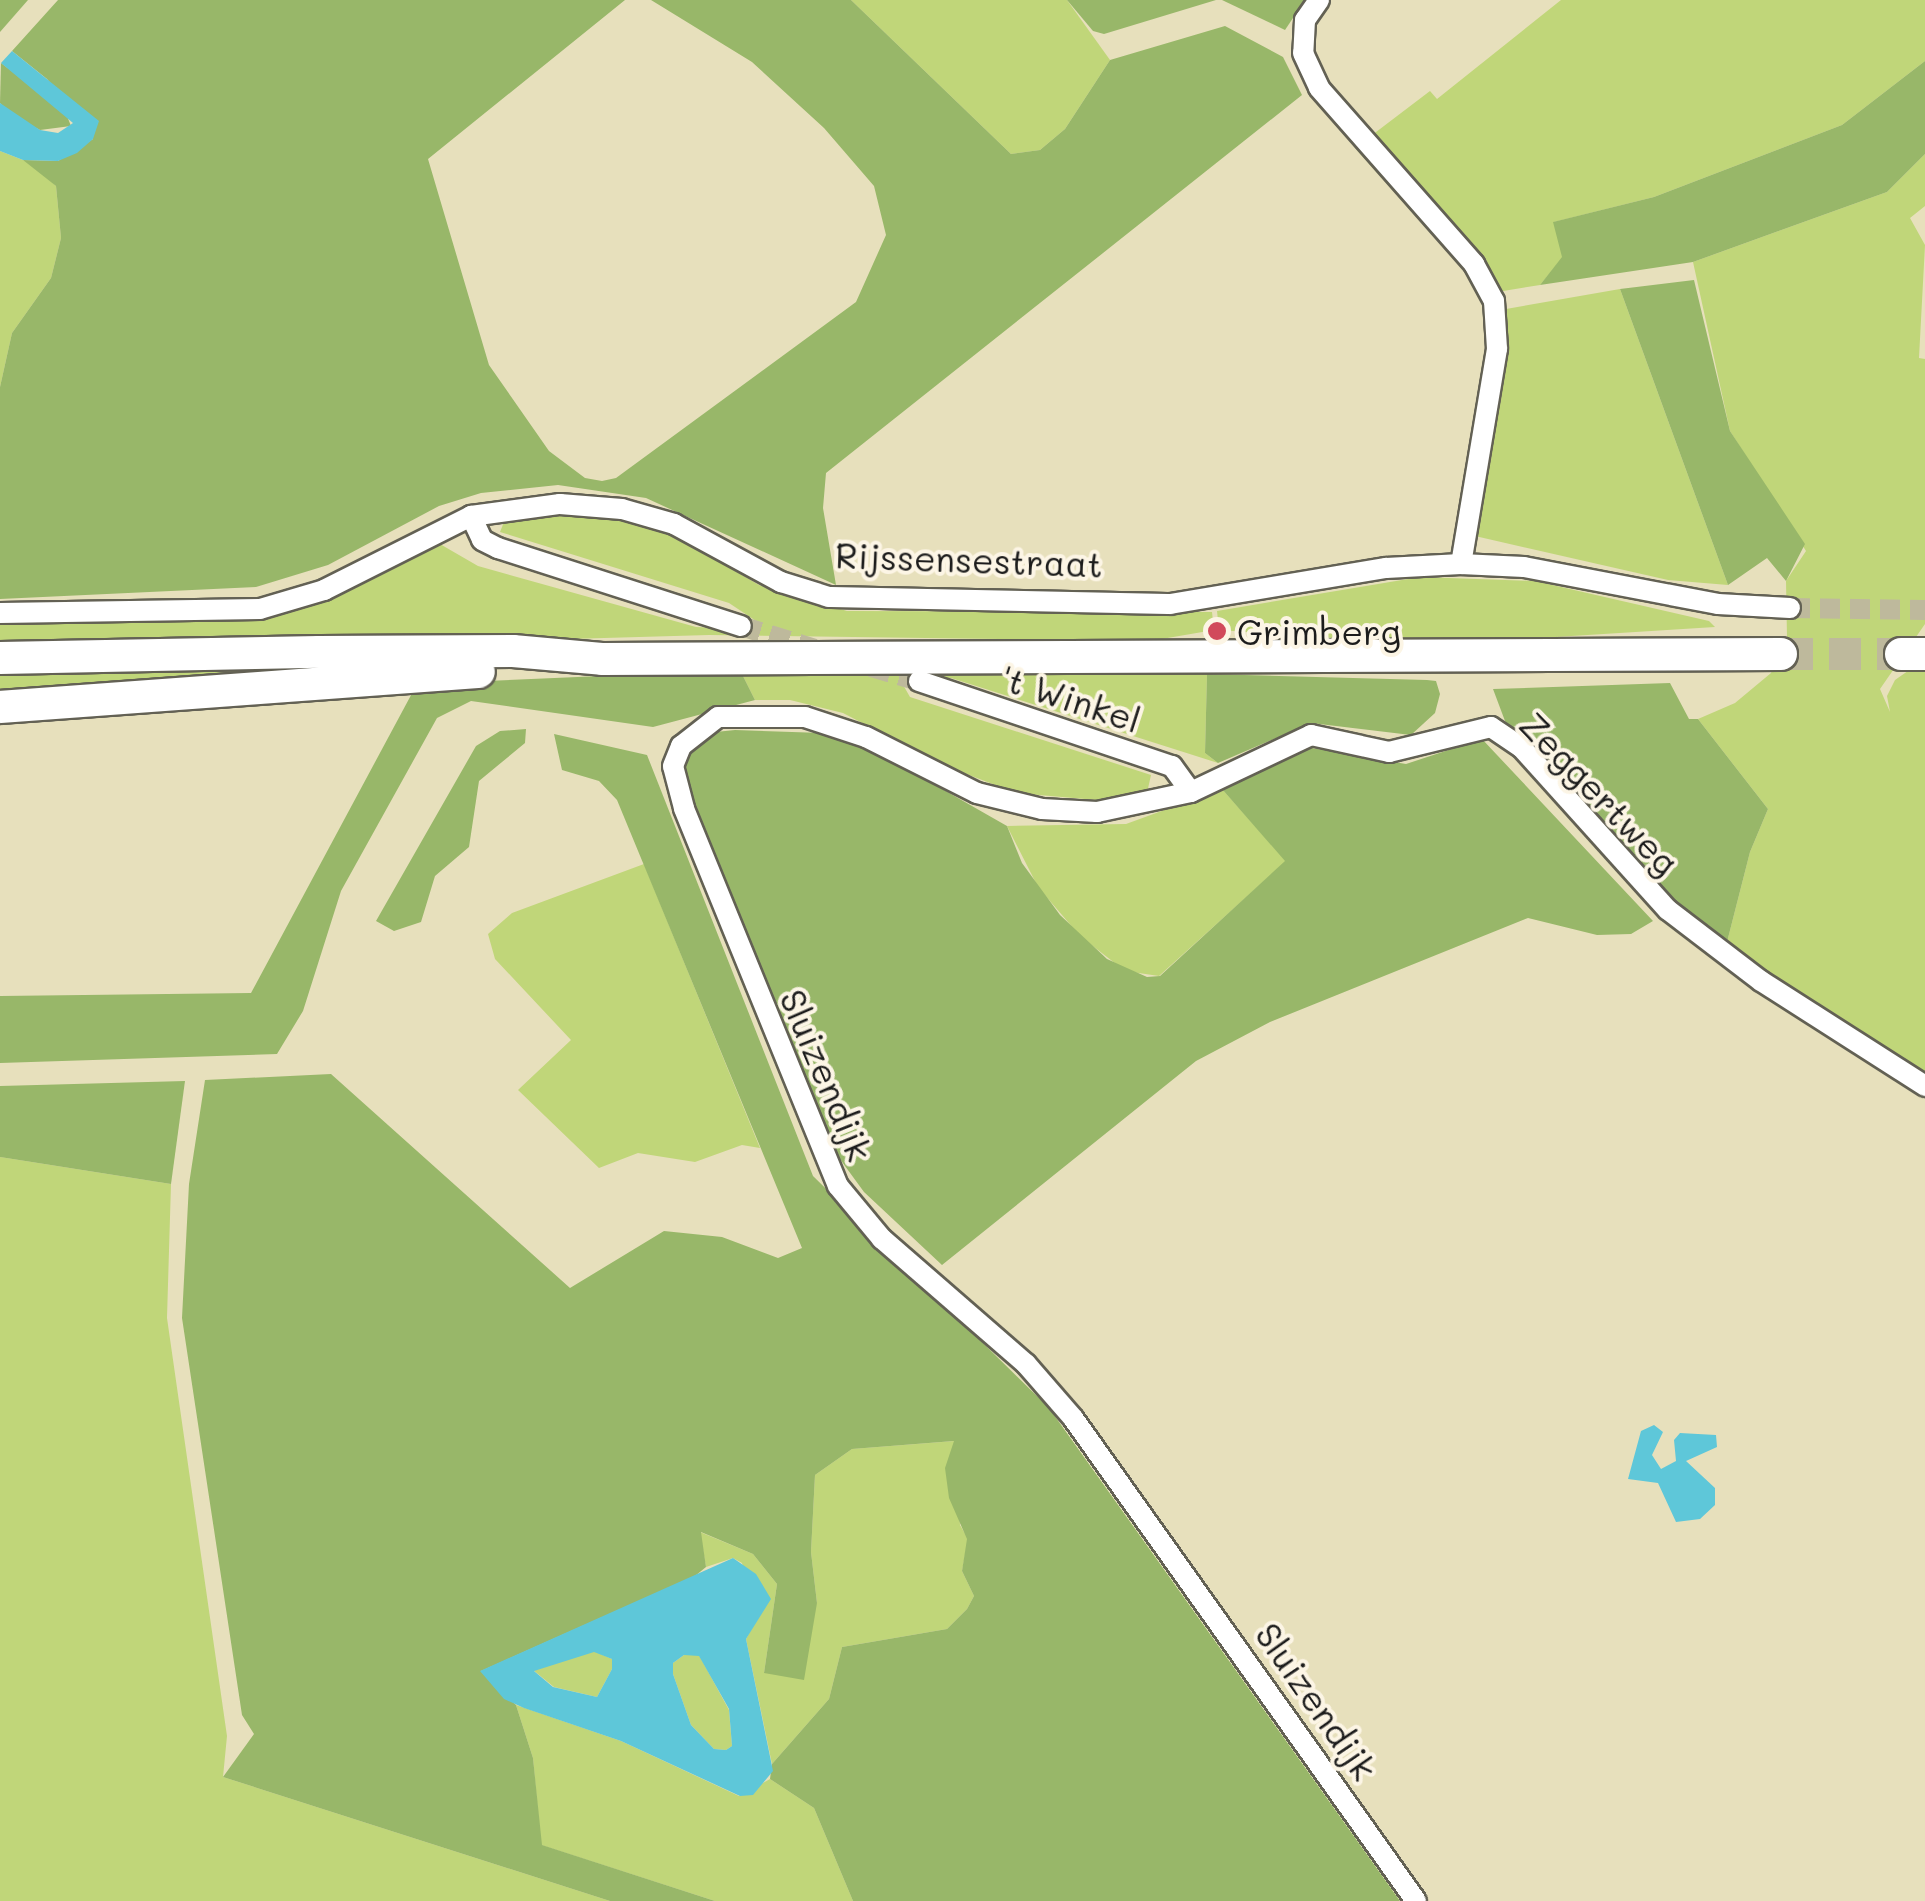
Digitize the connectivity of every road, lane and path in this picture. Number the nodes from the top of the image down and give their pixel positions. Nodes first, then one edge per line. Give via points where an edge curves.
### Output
1 (1319, 0) edge
2 (472, 516) junction
3 (1462, 564) junction
4 (1790, 608) tunnel mouth
5 (0, 613) edge
6 (741, 626) tunnel mouth
7 (1781, 654) tunnel mouth
8 (0, 658) edge
9 (602, 659) junction
10 (918, 681) tunnel mouth
11 (0, 707) edge
12 (1191, 792) junction
13 (1925, 1086) edge
14 (1416, 1901) edge

1 - 3 street via 1305,20 1304,52 1320,88 1474,264 1494,301 1497,349
2 - 3 street, Rijssensestraat via 560,504 622,509 700,536 796,589 861,600 1170,604 1386,568
2 - 5 street, Rijssensestraat via 324,590 260,609
2 - 6 street via 482,540 498,548
3 - 4 street, Rijssensestraat via 1524,567 1718,604
7 - 9 main road
8 - 9 main road via 513,651
9 - 11 main road
10 - 12 street, 't Winkel via 1156,760 1180,771
12 - 13 street, Zeggertweg via 1311,734 1389,752 1466,729 1498,729 1668,910 1761,981
12 - 14 street, Sluizendijk via 1096,812 1042,810 978,793 835,724 762,714 708,721 688,737 673,766 691,826 838,1186 868,1225 1026,1364 1074,1418

